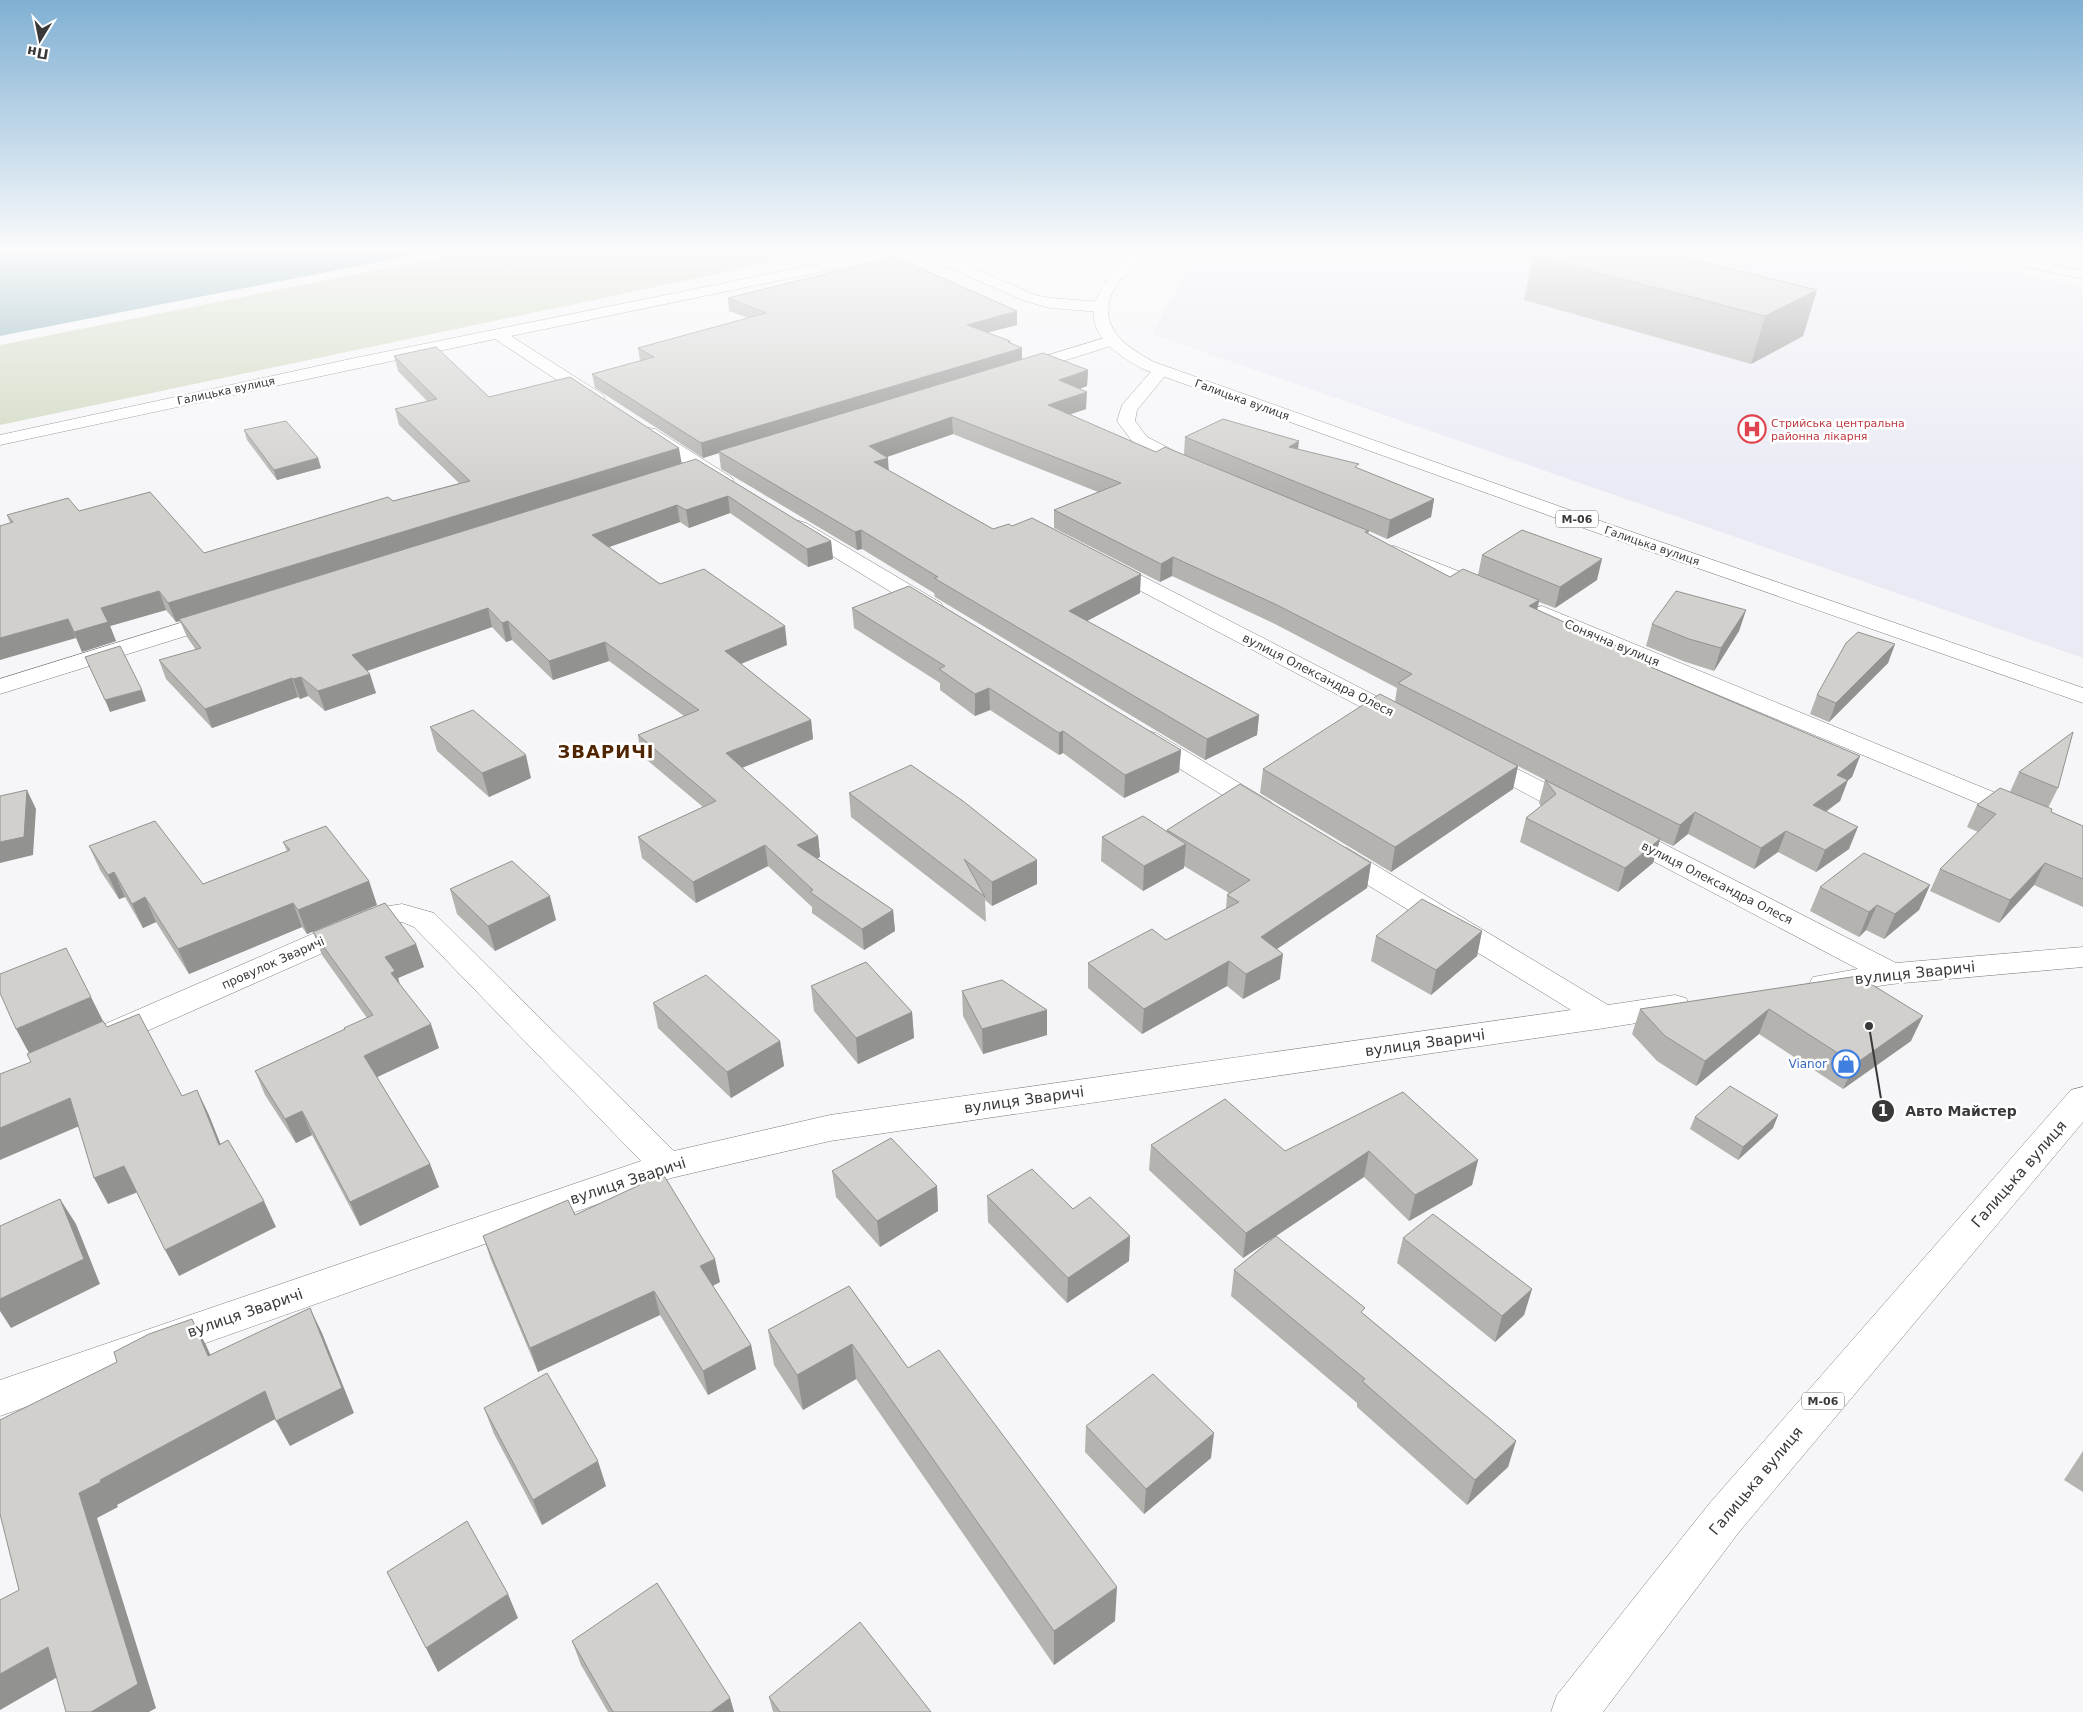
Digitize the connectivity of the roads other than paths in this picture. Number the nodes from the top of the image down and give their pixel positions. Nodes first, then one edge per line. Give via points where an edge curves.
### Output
1 (508, 332) edge
2 (1106, 332) edge
3 (498, 334) junction
4 (1111, 341) junction
5 (1162, 371) junction
6 (1006, 374) edge
7 (612, 408) edge
8 (636, 424) edge
9 (0, 440) edge
10 (730, 458) edge
11 (692, 470) junction
12 (1212, 475) edge
13 (744, 493) edge
14 (778, 514) edge
15 (1377, 544) edge
16 (1090, 557) edge
17 (237, 613) edge
18 (948, 617) edge
19 (0, 687) edge
20 (2083, 696) edge
21 (1128, 726) edge
22 (1424, 731) edge
23 (1460, 749) edge
24 (1281, 820) edge
25 (2083, 839) edge
26 (1315, 840) edge
27 (2083, 957) edge
28 (1892, 974) junction
29 (1793, 988) edge
30 (1704, 1002) edge
31 (1605, 1017) junction
32 (82, 1048) edge
33 (2083, 1099) edge
34 (667, 1166) junction
35 (0, 1398) edge
36 (1574, 1712) edge

1 - 3 main road, Галицька вулиця
2 - 4 main road, Галицька вулиця / М-06
3 - 7 main road
3 - 9 main road, Галицька вулиця
4 - 5 main road, Галицька вулиця / М-06 via 1132,358
4 - 6 main road
5 - 12 main road via 1128,410 1126,421 1141,441
5 - 20 main road, Галицька вулиця / М-06
8 - 11 main road
10 - 11 main road
11 - 13 main road
14 - 18 main road
15 - 25 main road, Сонячна вулиця
16 - 22 main road, вулиця Олександра Олеся
17 - 19 main road
21 - 24 main road
23 - 28 main road, вулиця Олександра Олеся
26 - 31 main road
27 - 28 main road, вулиця Зваричі
28 - 29 main road, вулиця Зваричі
30 - 31 main road, вулиця Зваричі
31 - 34 main road, вулиця Зваричі via 830,1128
32 - 34 main road, провулок Зваричі via 380,916 412,913 424,920
33 - 36 main road, Галицька вулиця / М-06 via 1724,1518
34 - 35 main road, вулиця Зваричі

